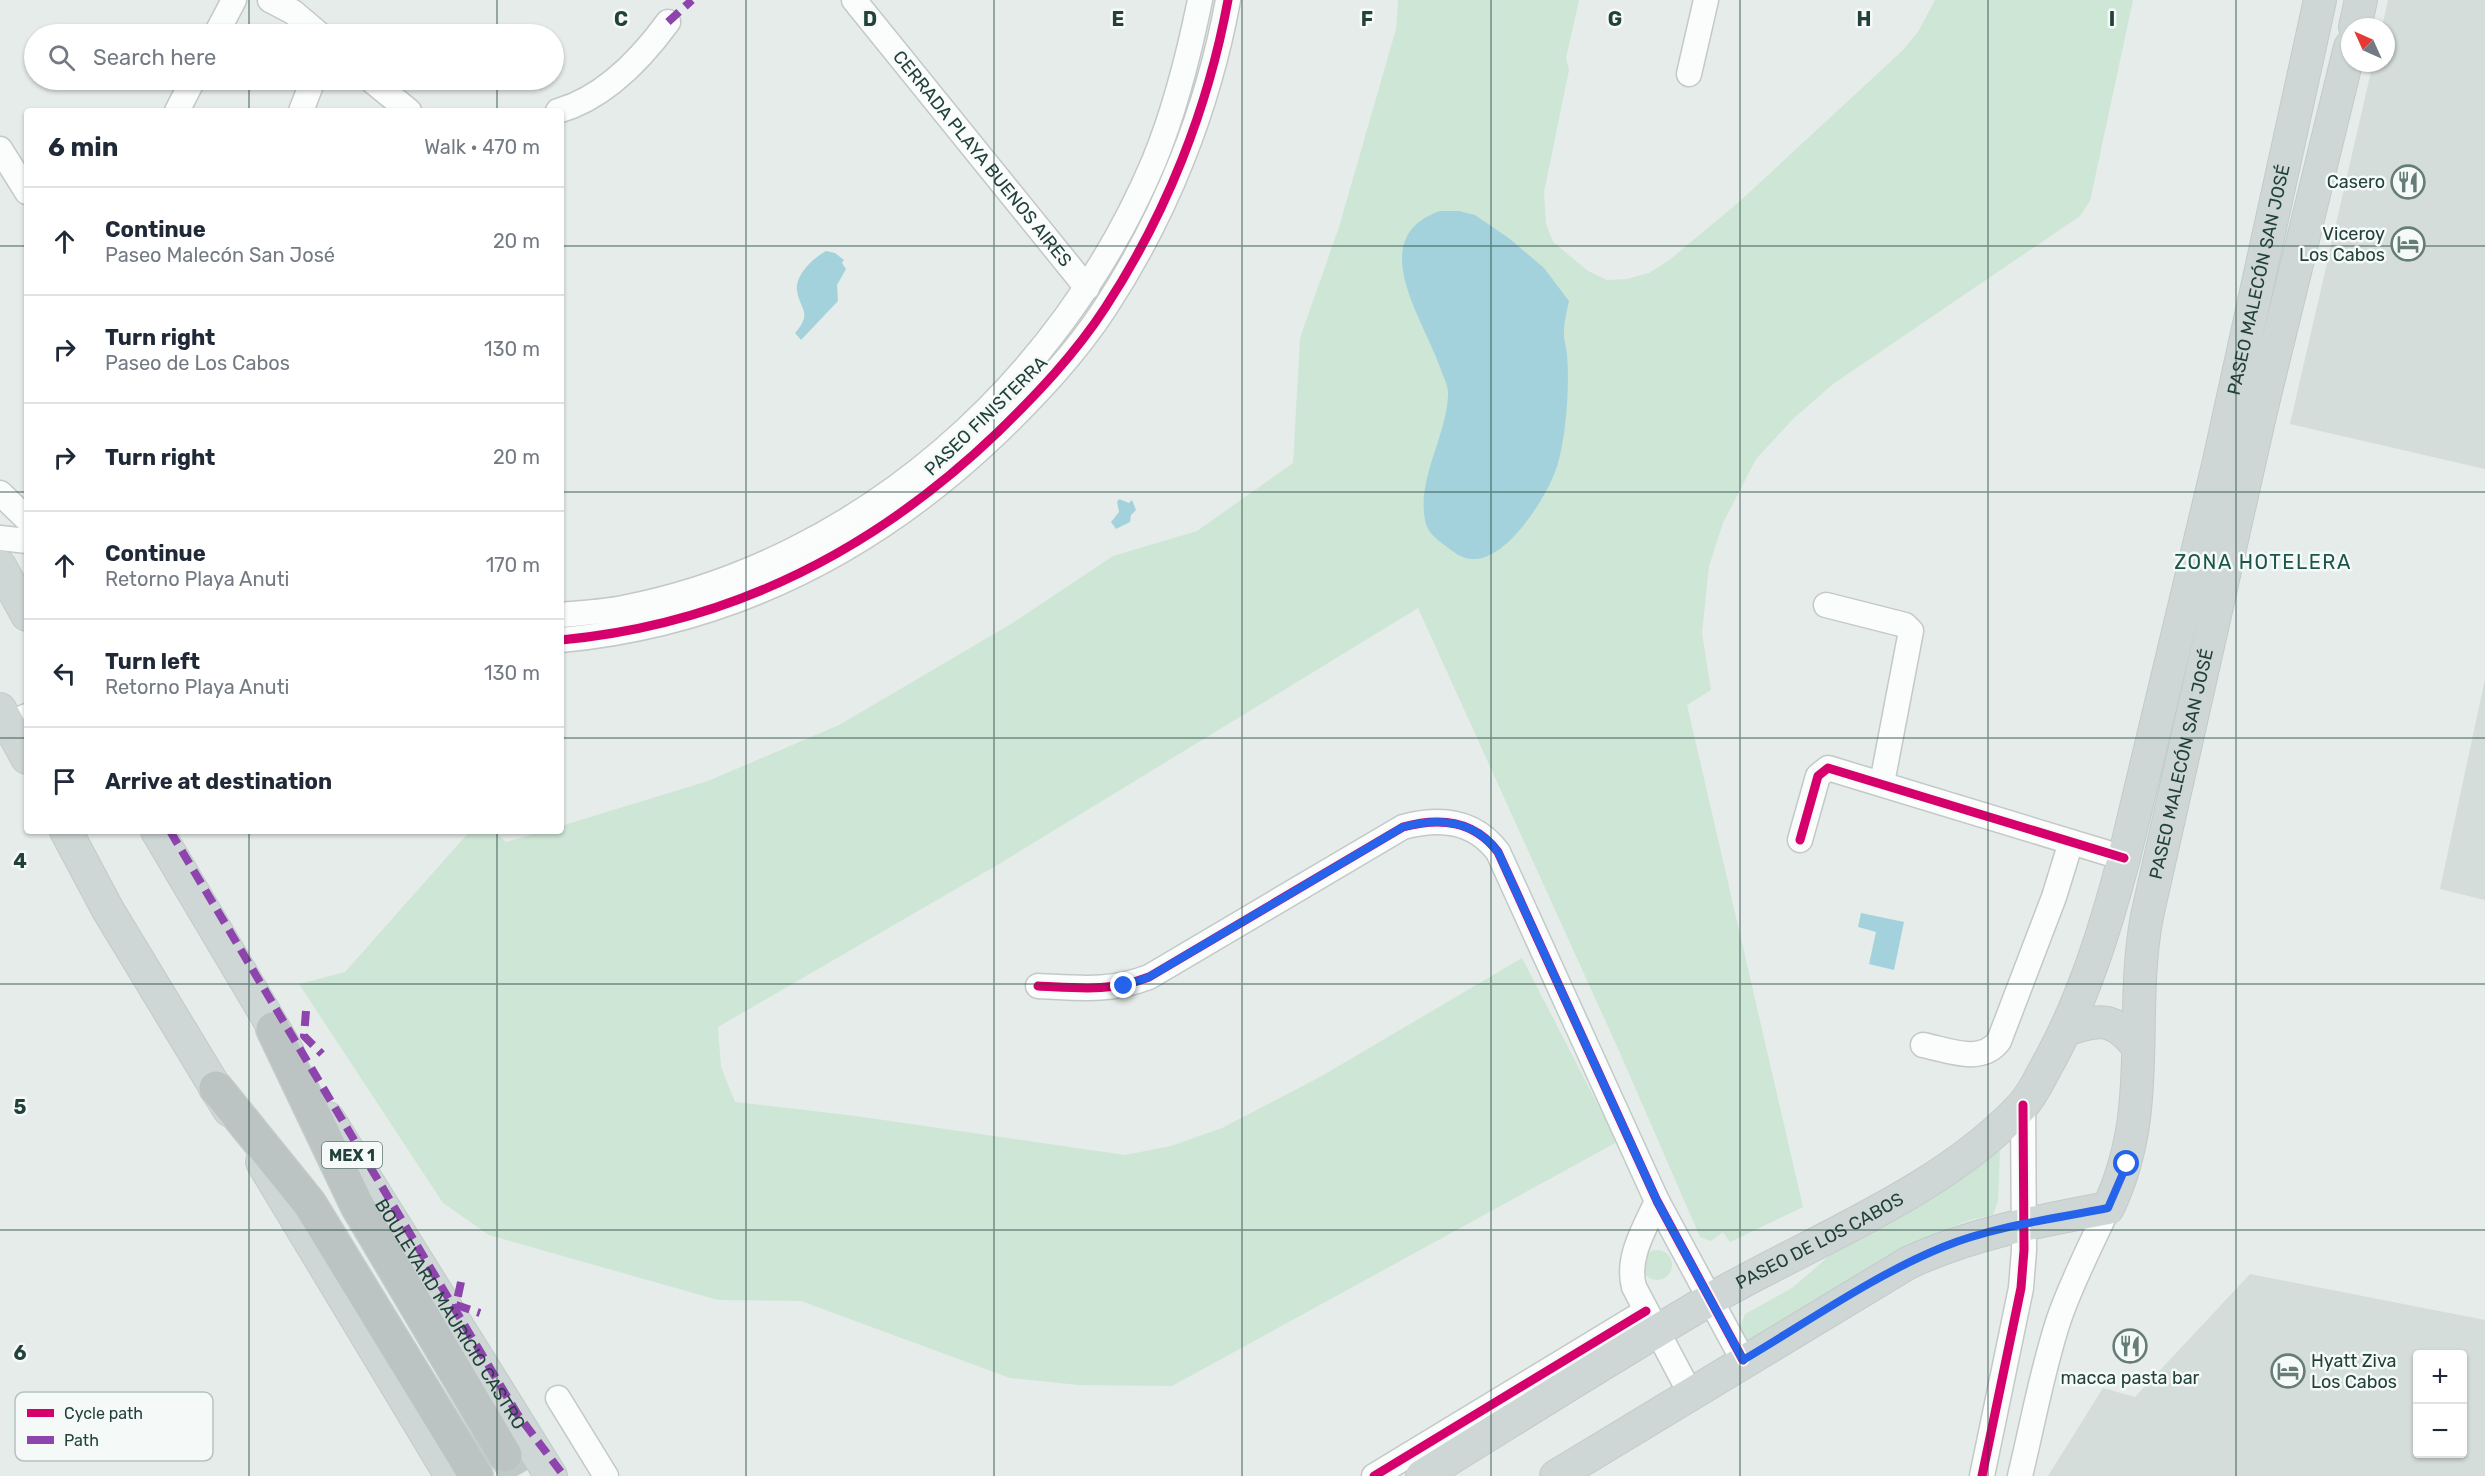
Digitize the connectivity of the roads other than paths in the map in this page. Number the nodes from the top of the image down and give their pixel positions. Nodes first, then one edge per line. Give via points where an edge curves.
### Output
1 (234, 0) edge
2 (270, 0) edge
3 (854, 0) edge
4 (1200, 0) edge
5 (1228, 0) edge
6 (1706, 0) edge
7 (2320, 0) edge
8 (2361, 0) edge
9 (295, 6) edge
10 (2357, 18) edge
11 (669, 22) dead end
12 (221, 24) edge
13 (310, 24) edge
14 (2343, 72) edge
15 (1689, 74) dead end
16 (188, 90) edge
17 (309, 90) edge
18 (383, 90) edge
19 (179, 108) edge
20 (303, 108) edge
21 (405, 108) edge
22 (564, 108) edge
23 (0, 149) edge
24 (24, 187) edge
25 (1087, 288) junction
26 (2234, 464) junction
27 (0, 493) edge
28 (24, 516) edge
29 (0, 538) edge
30 (24, 541) edge
31 (0, 566) edge
32 (1826, 605) dead end
33 (621, 609) junction
34 (24, 610) edge
35 (564, 615) edge
36 (627, 632) junction
37 (564, 640) edge
38 (9, 716) edge
39 (24, 751) edge
40 (1882, 783) junction
41 (68, 834) edge
42 (159, 834) edge
43 (1800, 840) dead end
44 (2072, 842) junction
45 (2124, 858) junction
46 (2111, 909) joint
47 (1038, 986) dead end
48 (273, 1029) junction
49 (2066, 1030) junction
50 (1923, 1045) dead end
51 (2138, 1047) junction
52 (216, 1088) junction
53 (2023, 1105) junction
54 (1657, 1201) junction
55 (2108, 1208) junction
56 (2024, 1224) junction
57 (1711, 1299) junction
58 (1652, 1321) junction
59 (1743, 1360) junction
60 (1690, 1393) junction
61 (558, 1398) dead end
62 (504, 1455) tunnel mouth
63 (451, 1476) edge
64 (476, 1476) tunnel mouth
65 (551, 1476) edge
66 (606, 1476) edge
67 (1374, 1476) edge
68 (1422, 1476) edge
69 (1556, 1476) edge
70 (1982, 1476) edge
71 (2020, 1476) edge

1 - 12 street
2 - 9 street
3 - 25 street, CERRADA PLAYA BUENOS AIRES
4 - 25 street, PASEO FINISTERRA via 1155,159 1130,213
5 - 36 street, PASEO FINISTERRA via 1195,127 1139,252 1068,360 1022,409 948,478 849,548 729,604
6 - 15 street
7 - 26 main road, PASEO MALECÓN SAN JOSÉ
8 - 10 main road
9 - 13 street
11 - 22 street via 623,74
14 - 26 main road, PASEO MALECÓN SAN JOSÉ
16 - 19 street
17 - 20 street
18 - 21 street
23 - 24 street
25 - 33 street, PASEO FINISTERRA via 1055,333 985,410 925,466 873,505 765,563 698,589
26 - 45 main road, PASEO MALECÓN SAN JOSÉ
26 - 51 main road, PASEO MALECÓN SAN JOSÉ via 2147,916 2138,980
27 - 28 street
29 - 30 street
31 - 34 main road
32 - 40 street via 1905,625 1911,631
33 - 35 street, PASEO FINISTERRA
33 - 36 street
36 - 37 street, PASEO FINISTERRA
38 - 39 main road
40 - 43 street via 1824,769 1818,776
40 - 44 street
41 - 52 main road via 126,941
42 - 48 main road, BOULEVARD MAURICIO CASTRO / MEX 1
44 - 45 street
44 - 50 street via 1994,1048 1978,1055
45 - 46 main road, PASEO MALECÓN SAN JOSÉ
46 - 49 main road, PASEO DE LOS CABOS
47 - 54 street via 1103,989 1149,977 1403,827 1445,820 1462,825 1489,840 1498,852
48 - 62 highway, BOULEVARD MAURICIO CASTRO via 357,1205
48 - 65 main road, BOULEVARD MAURICIO CASTRO / MEX 1
49 - 51 main road via 2103,1021 2116,1025
49 - 53 main road, PASEO DE LOS CABOS
51 - 55 main road, PASEO MALECÓN SAN JOSÉ via 2134,1130 2127,1164
52 - 63 main road
52 - 64 highway via 309,1203
53 - 56 street
53 - 57 main road, PASEO DE LOS CABOS via 1937,1177
54 - 57 street
54 - 58 street via 1637,1246 1631,1274
55 - 56 main road
55 - 71 street, PASEO MALECÓN SAN JOSÉ via 2059,1319
56 - 59 main road via 1944,1246 1908,1263
56 - 70 street via 2021,1288
57 - 58 main road, PASEO DE LOS CABOS
57 - 59 street
58 - 60 street
58 - 67 street
58 - 68 main road, PASEO DE LOS CABOS
59 - 60 main road
60 - 69 main road
61 - 66 street

